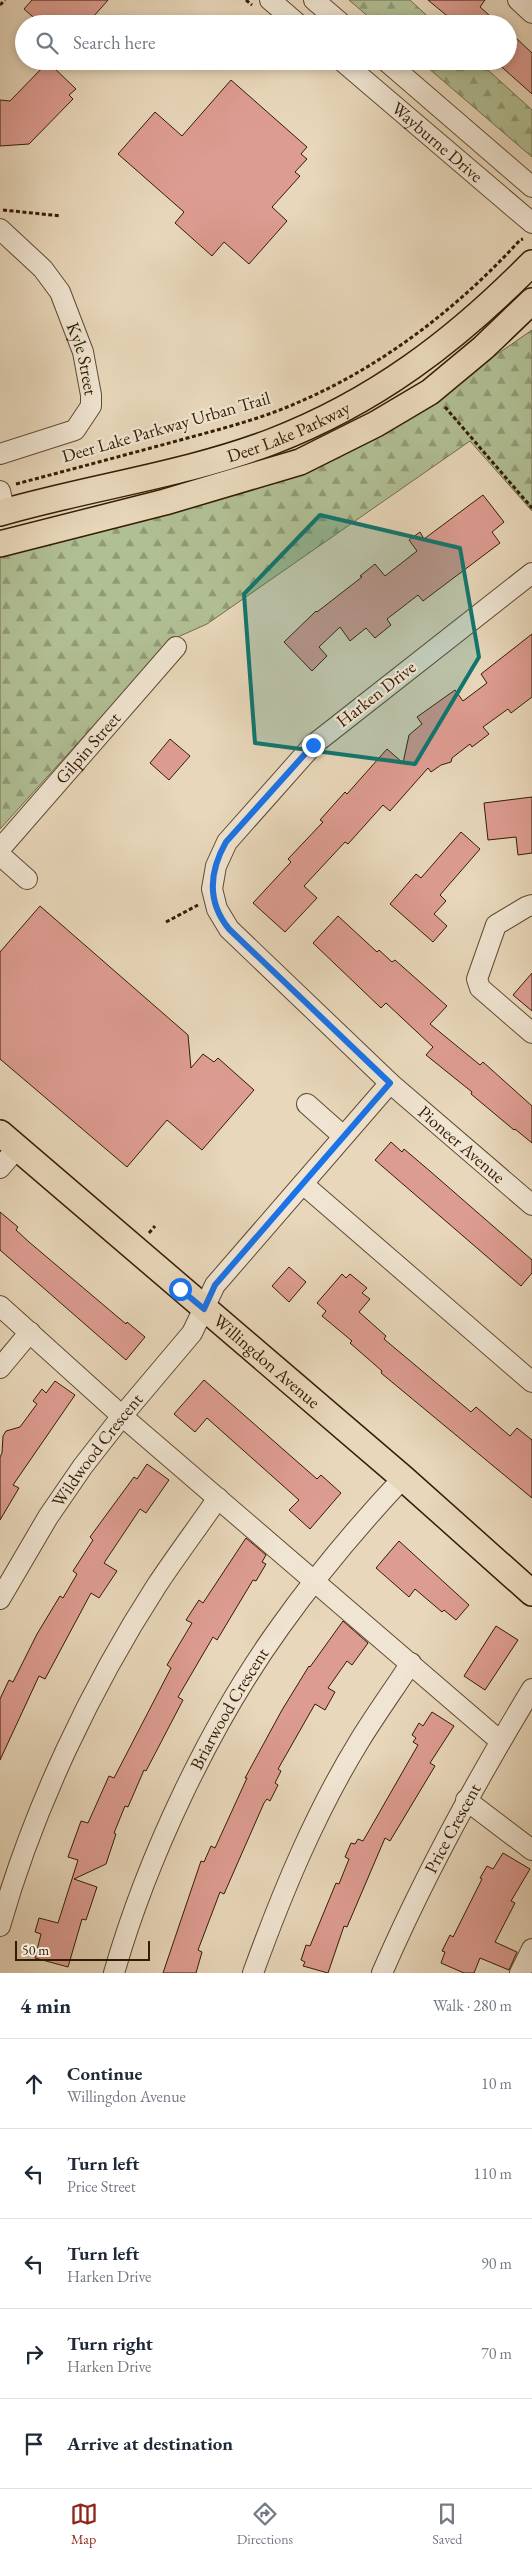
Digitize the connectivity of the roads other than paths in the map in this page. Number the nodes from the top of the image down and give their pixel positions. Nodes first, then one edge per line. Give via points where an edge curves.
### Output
1 (270, 0) edge
2 (314, 0) edge
3 (518, 0) edge
4 (532, 12) edge
5 (288, 15) edge
6 (332, 15) edge
7 (352, 70) edge
8 (396, 70) edge
9 (532, 188) edge
10 (0, 229) edge
11 (529, 231) edge
12 (532, 263) edge
13 (532, 301) edge
14 (0, 454) edge
15 (4, 500) edge
16 (0, 544) edge
17 (532, 573) edge
18 (176, 647) dead end
19 (0, 849) edge
20 (0, 855) edge
21 (27, 879) dead end
22 (532, 905) edge
23 (532, 1033) edge
24 (390, 1083) junction
25 (307, 1104) dead end
26 (343, 1136) junction
27 (9, 1141) edge
28 (0, 1168) edge
29 (303, 1184) junction
30 (532, 1205) edge
31 (0, 1306) edge
32 (204, 1309) junction
33 (30, 1332) junction
34 (0, 1368) edge
35 (532, 1382) edge
36 (122, 1416) junction
37 (403, 1478) junction
38 (218, 1498) junction
39 (315, 1581) junction
40 (532, 1593) edge
41 (0, 1599) edge
42 (411, 1663) junction
43 (532, 1689) edge
44 (500, 1741) junction
45 (466, 1800) junction
46 (532, 1850) edge
47 (0, 1926) edge
48 (532, 1949) edge
49 (114, 1973) edge
50 (254, 1973) edge
51 (382, 1973) edge
52 (520, 1973) edge

1 - 5 street
2 - 6 street
3 - 4 street
7 - 11 street, Wayburne Drive
8 - 9 street, Wayburne Drive
10 - 14 street, Kyle Street via 43,269 60,292 83,352 91,406 75,430
12 - 15 main road, Deer Lake Parkway via 447,342 404,373 314,424 211,461
13 - 16 main road, Deer Lake Parkway via 430,392 376,424 300,462 165,502
17 - 24 street, Harken Drive via 331,730 296,762 226,842 212,878 213,900 222,921
18 - 19 street, Gilpin Street
20 - 21 street
22 - 23 street via 496,925 477,984
24 - 26 street, Wildwood Crescent
24 - 30 street, Pioneer Avenue
25 - 26 street
26 - 29 street, Wildwood Crescent
27 - 28 street
27 - 32 main road, Willingdon Avenue
29 - 32 street, Wildwood Crescent via 215,1285
29 - 35 street
31 - 33 street
32 - 36 street, Wildwood Crescent via 192,1332
32 - 37 main road, Willingdon Avenue
33 - 34 street
33 - 36 street
36 - 38 street
36 - 41 street, Wildwood Crescent via 48,1517
37 - 39 street, Briarwood Crescent
37 - 40 main road, Willingdon Avenue
38 - 39 street
38 - 47 street via 157,1586 56,1770 17,1867
39 - 42 street
39 - 49 street, Briarwood Crescent via 251,1671 191,1780 144,1886
42 - 44 street
42 - 50 street via 359,1741 322,1809 278,1904
43 - 44 street, Price Crescent
44 - 45 street, Price Crescent
45 - 46 street
45 - 51 street, Price Crescent via 430,1868
48 - 52 street

